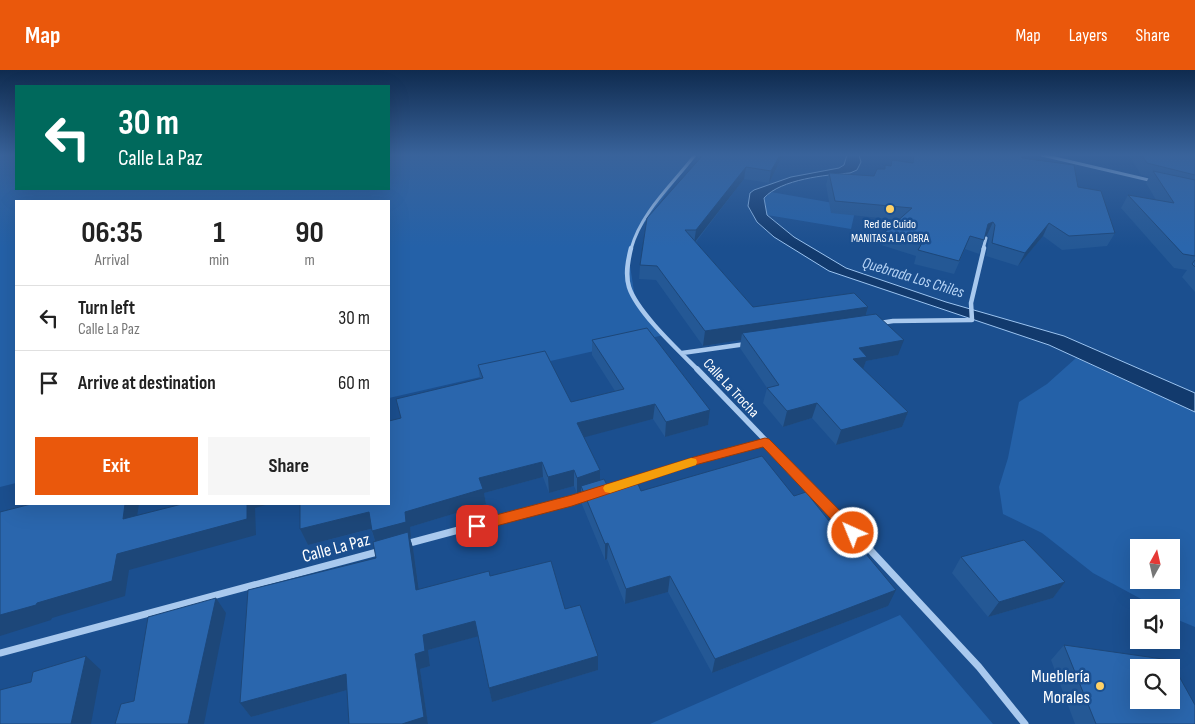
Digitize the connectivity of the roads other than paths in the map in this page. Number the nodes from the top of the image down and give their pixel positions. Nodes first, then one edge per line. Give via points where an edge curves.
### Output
1 (672, 186) edge
2 (986, 238) edge
3 (874, 324) edge
4 (748, 343) edge
5 (682, 353) junction
6 (765, 442) junction
7 (600, 491) edge
8 (591, 494) edge
9 (401, 546) edge
10 (392, 548) edge
11 (0, 653) edge
12 (1025, 724) edge

1 - 5 street, Calle La Trocha via 637,233 628,270 631,291 638,304
2 - 3 street via 971,303 972,320
4 - 5 street
5 - 6 street, Calle La Trocha
6 - 7 street
6 - 12 street, Calle La Trocha via 908,589 979,667
8 - 9 street
10 - 11 street, Calle La Paz

